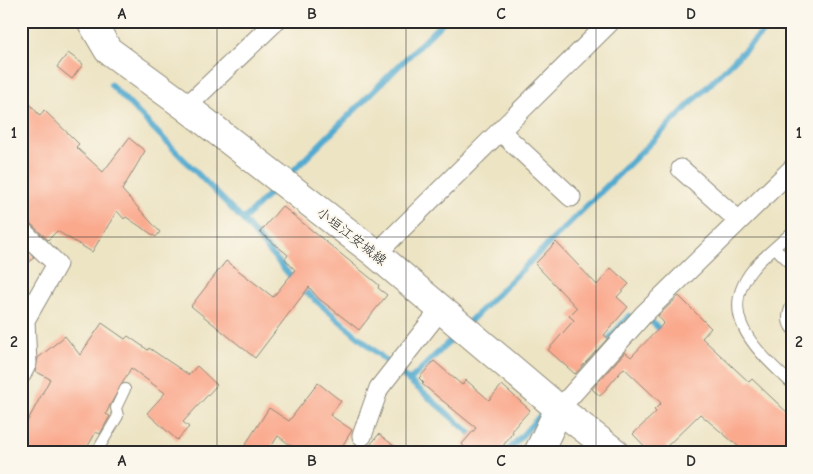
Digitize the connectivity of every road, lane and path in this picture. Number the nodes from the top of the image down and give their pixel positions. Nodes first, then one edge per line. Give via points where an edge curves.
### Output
1 (90, 21) edge
2 (276, 21) edge
3 (611, 21) edge
4 (186, 107) junction
5 (500, 131) junction
6 (681, 169) dead end
7 (792, 169) edge
8 (571, 197) dead end
9 (739, 221) junction
10 (21, 230) edge
11 (792, 232) edge
12 (775, 248) junction
13 (376, 254) junction
14 (792, 265) edge
15 (792, 304) edge
16 (447, 314) junction
17 (792, 329) edge
18 (21, 375) edge
19 (792, 384) edge
20 (126, 389) dead end
21 (560, 409) junction
22 (362, 436) dead end
23 (96, 453) edge
24 (538, 453) edge
25 (616, 453) edge

1 - 4 main road, 小垣江安城線 via 108,50
2 - 4 street
3 - 5 street
4 - 13 main road, 小垣江安城線
5 - 8 street
5 - 13 street
6 - 9 street
7 - 9 street
9 - 21 street via 643,315
10 - 18 street via 57,264 25,320 27,363
11 - 12 lane
12 - 14 lane
12 - 19 lane via 746,279 738,300 739,317 753,345
13 - 16 main road, 小垣江安城線
15 - 17 lane via 788,312
16 - 21 main road, 小垣江安城線
16 - 22 street via 403,358 379,388
20 - 23 lane via 116,408 118,416
21 - 24 main road
21 - 25 main road, 小垣江安城線

